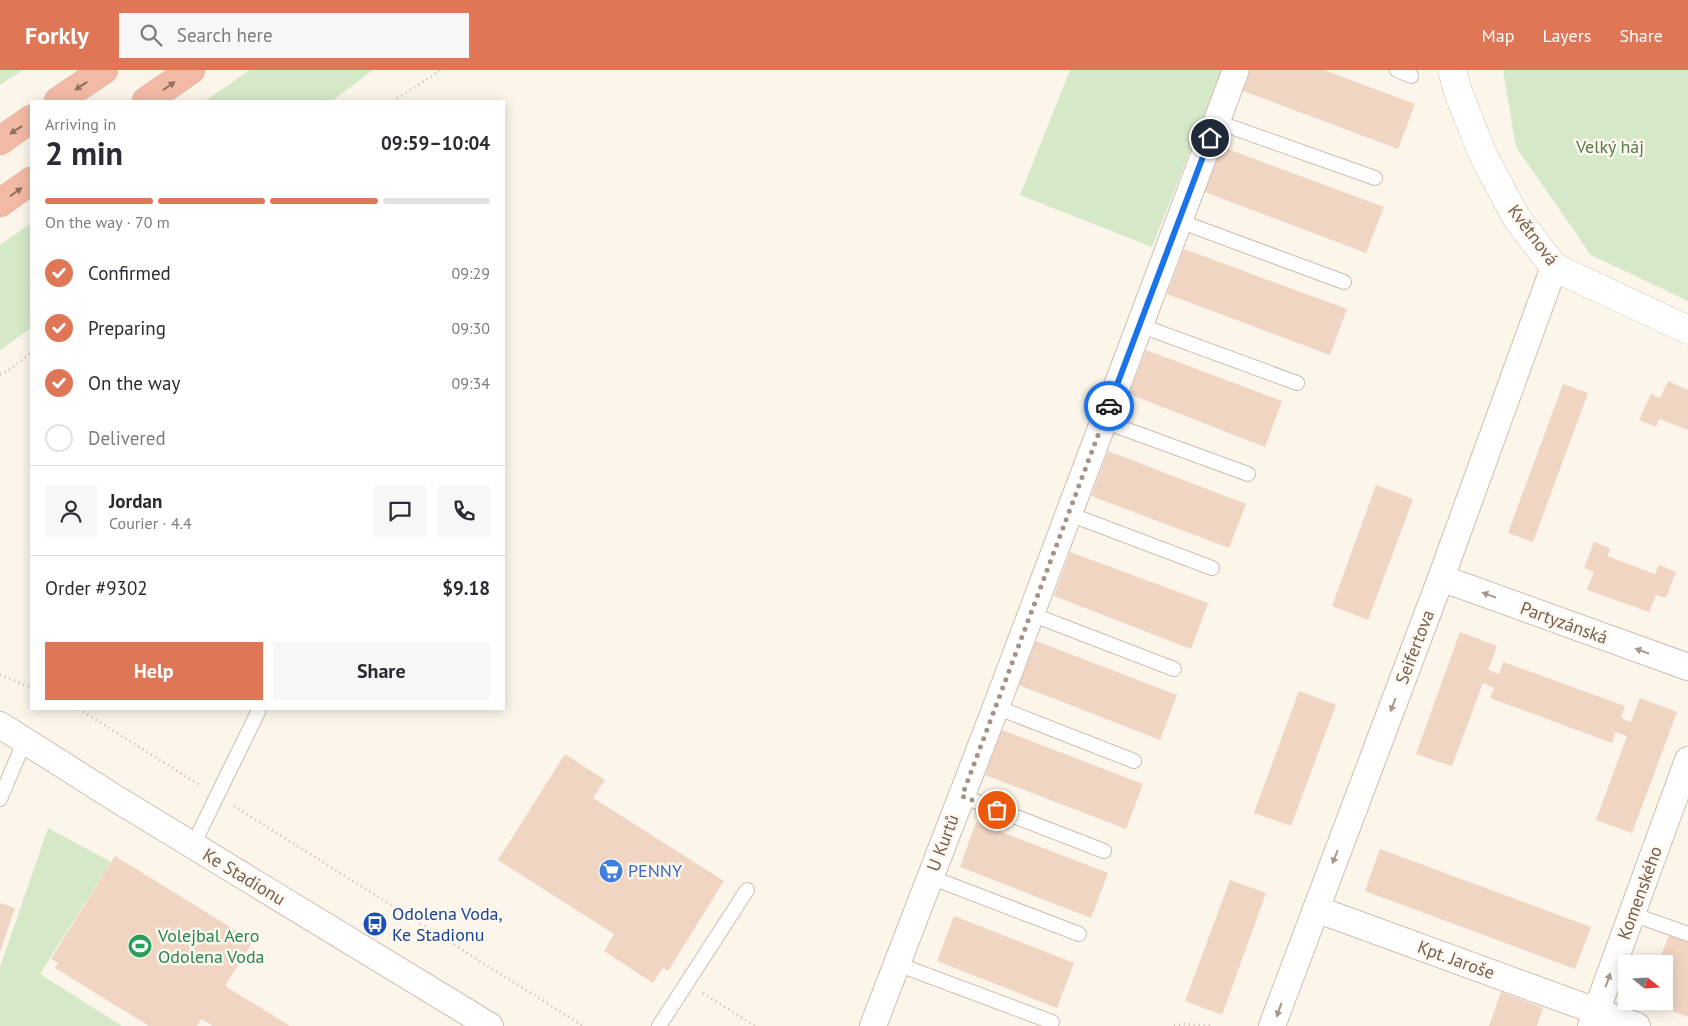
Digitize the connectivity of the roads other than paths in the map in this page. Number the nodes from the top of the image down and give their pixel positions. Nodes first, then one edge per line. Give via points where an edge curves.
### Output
1 (104, 70) edge
2 (191, 70) edge
3 (1236, 70) edge
4 (1397, 70) edge
5 (1452, 70) edge
6 (1410, 76) dead end
7 (59, 100) edge
8 (147, 100) edge
9 (30, 121) edge
10 (1217, 122) junction
11 (0, 141) edge
12 (1375, 178) dead end
13 (30, 182) edge
14 (0, 203) edge
15 (1179, 220) junction
16 (1554, 268) junction
17 (1344, 282) dead end
18 (1139, 325) junction
19 (1688, 330) edge
20 (1297, 383) dead end
21 (1103, 421) junction
22 (1248, 474) dead end
23 (1069, 514) junction
24 (1212, 568) dead end
25 (1441, 578) junction
26 (1031, 614) junction
27 (1688, 667) edge
28 (1174, 669) dead end
29 (996, 707) junction
30 (258, 712) dead end
31 (0, 726) edge
32 (25, 740) junction
33 (1688, 760) edge
34 (1134, 761) dead end
35 (962, 796) junction
36 (0, 799) edge
37 (1679, 811) edge
38 (193, 845) junction
39 (1104, 851) dead end
40 (930, 877) junction
41 (747, 890) dead end
42 (1316, 909) junction
43 (1632, 914) junction
44 (1078, 934) dead end
45 (1688, 934) edge
46 (897, 964) junction
47 (1594, 1018) edge
48 (1052, 1022) dead end
49 (490, 1026) edge
50 (658, 1026) edge
51 (873, 1026) edge
52 (1272, 1026) edge
53 (1637, 1026) edge

1 -> 7 highway
8 -> 2 highway
3 - 10 street, U Kurtů
4 - 6 lane
5 - 16 street, Květnová via 1483,155 1516,217
9 -> 11 highway
10 - 12 lane
10 - 15 street, U Kurtů
14 -> 13 highway
15 - 17 lane
15 - 18 street, U Kurtů
16 - 19 street, Květnová
16 - 25 street, Seifertova
18 - 20 lane
18 - 21 street, U Kurtů
21 - 22 lane
21 - 23 street, U Kurtů
23 - 24 lane
23 - 26 street, U Kurtů
27 -> 25 street, Partyzánská
25 -> 42 street, Seifertova
26 - 28 lane
26 - 29 street, U Kurtů
29 - 34 lane
29 - 35 street, U Kurtů
30 - 38 lane
31 - 32 street, Ke Stadionu
32 - 36 lane
32 - 38 street, Ke Stadionu
33 - 37 street, Komenského
35 - 39 lane
35 - 40 street, U Kurtů
37 - 43 street, Komenského
38 - 49 street, Ke Stadionu
40 - 44 lane
40 - 46 street, U Kurtů
41 - 50 lane
42 - 47 street, Kpt. Jaroše
42 -> 52 street, Seifertova
43 - 45 lane
47 -> 43 street, Komenského
46 - 48 lane
46 - 51 street, U Kurtů
47 - 53 street, Kpt. Jaroše

